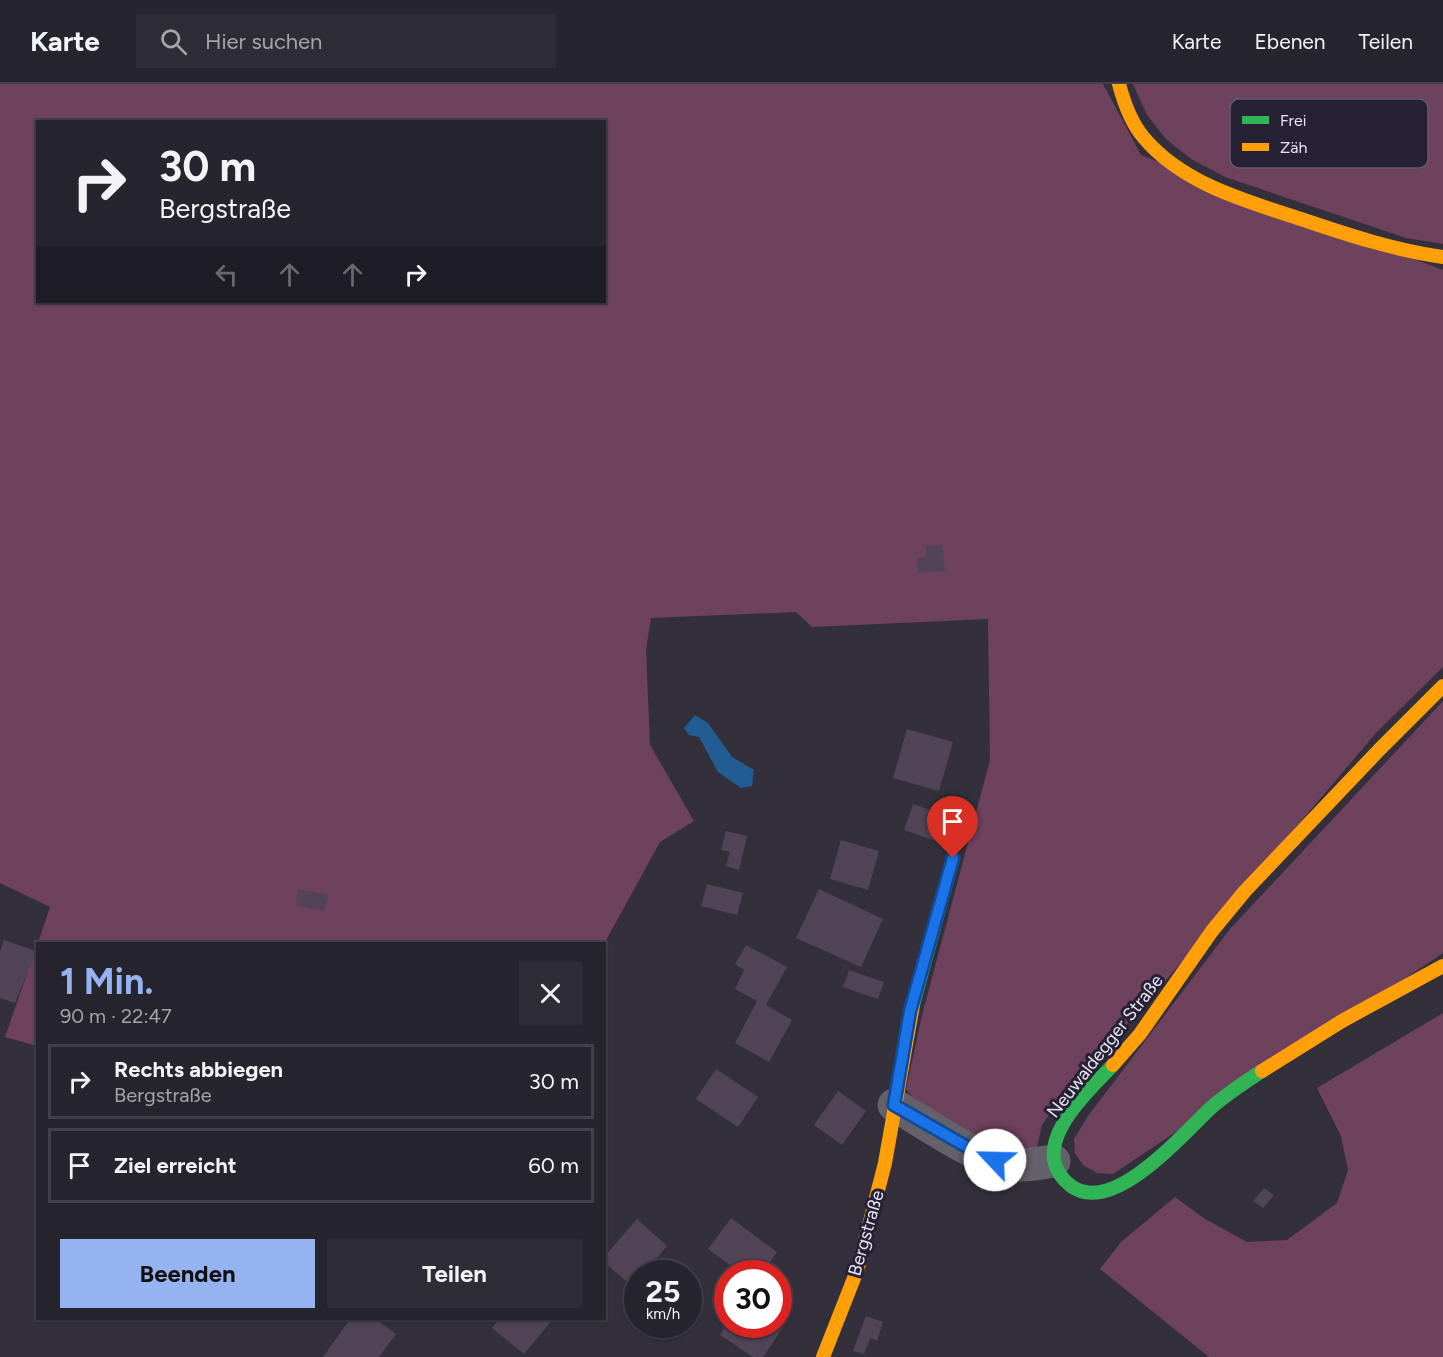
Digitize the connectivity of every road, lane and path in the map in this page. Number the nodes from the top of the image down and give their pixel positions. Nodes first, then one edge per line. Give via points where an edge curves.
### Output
1 (1119, 84) edge
2 (1443, 257) edge
3 (1443, 686) edge
4 (953, 858) dead end
5 (1443, 966) edge
6 (894, 1105) junction
7 (1054, 1161) junction
8 (823, 1357) edge

1 - 2 main road via 1128,111 1145,139 1184,172 1258,205 1366,241
3 - 7 main road, Neuwaldegger Straße via 1372,756 1221,920 1166,1000 1066,1120 1053,1148
4 - 6 main road, Bergstraße via 910,1011
5 - 7 main road via 1323,1032 1245,1083 1119,1186 1090,1195 1066,1182
6 - 7 street via 981,1155 1009,1165
6 - 8 main road, Bergstraße via 885,1163 858,1268

